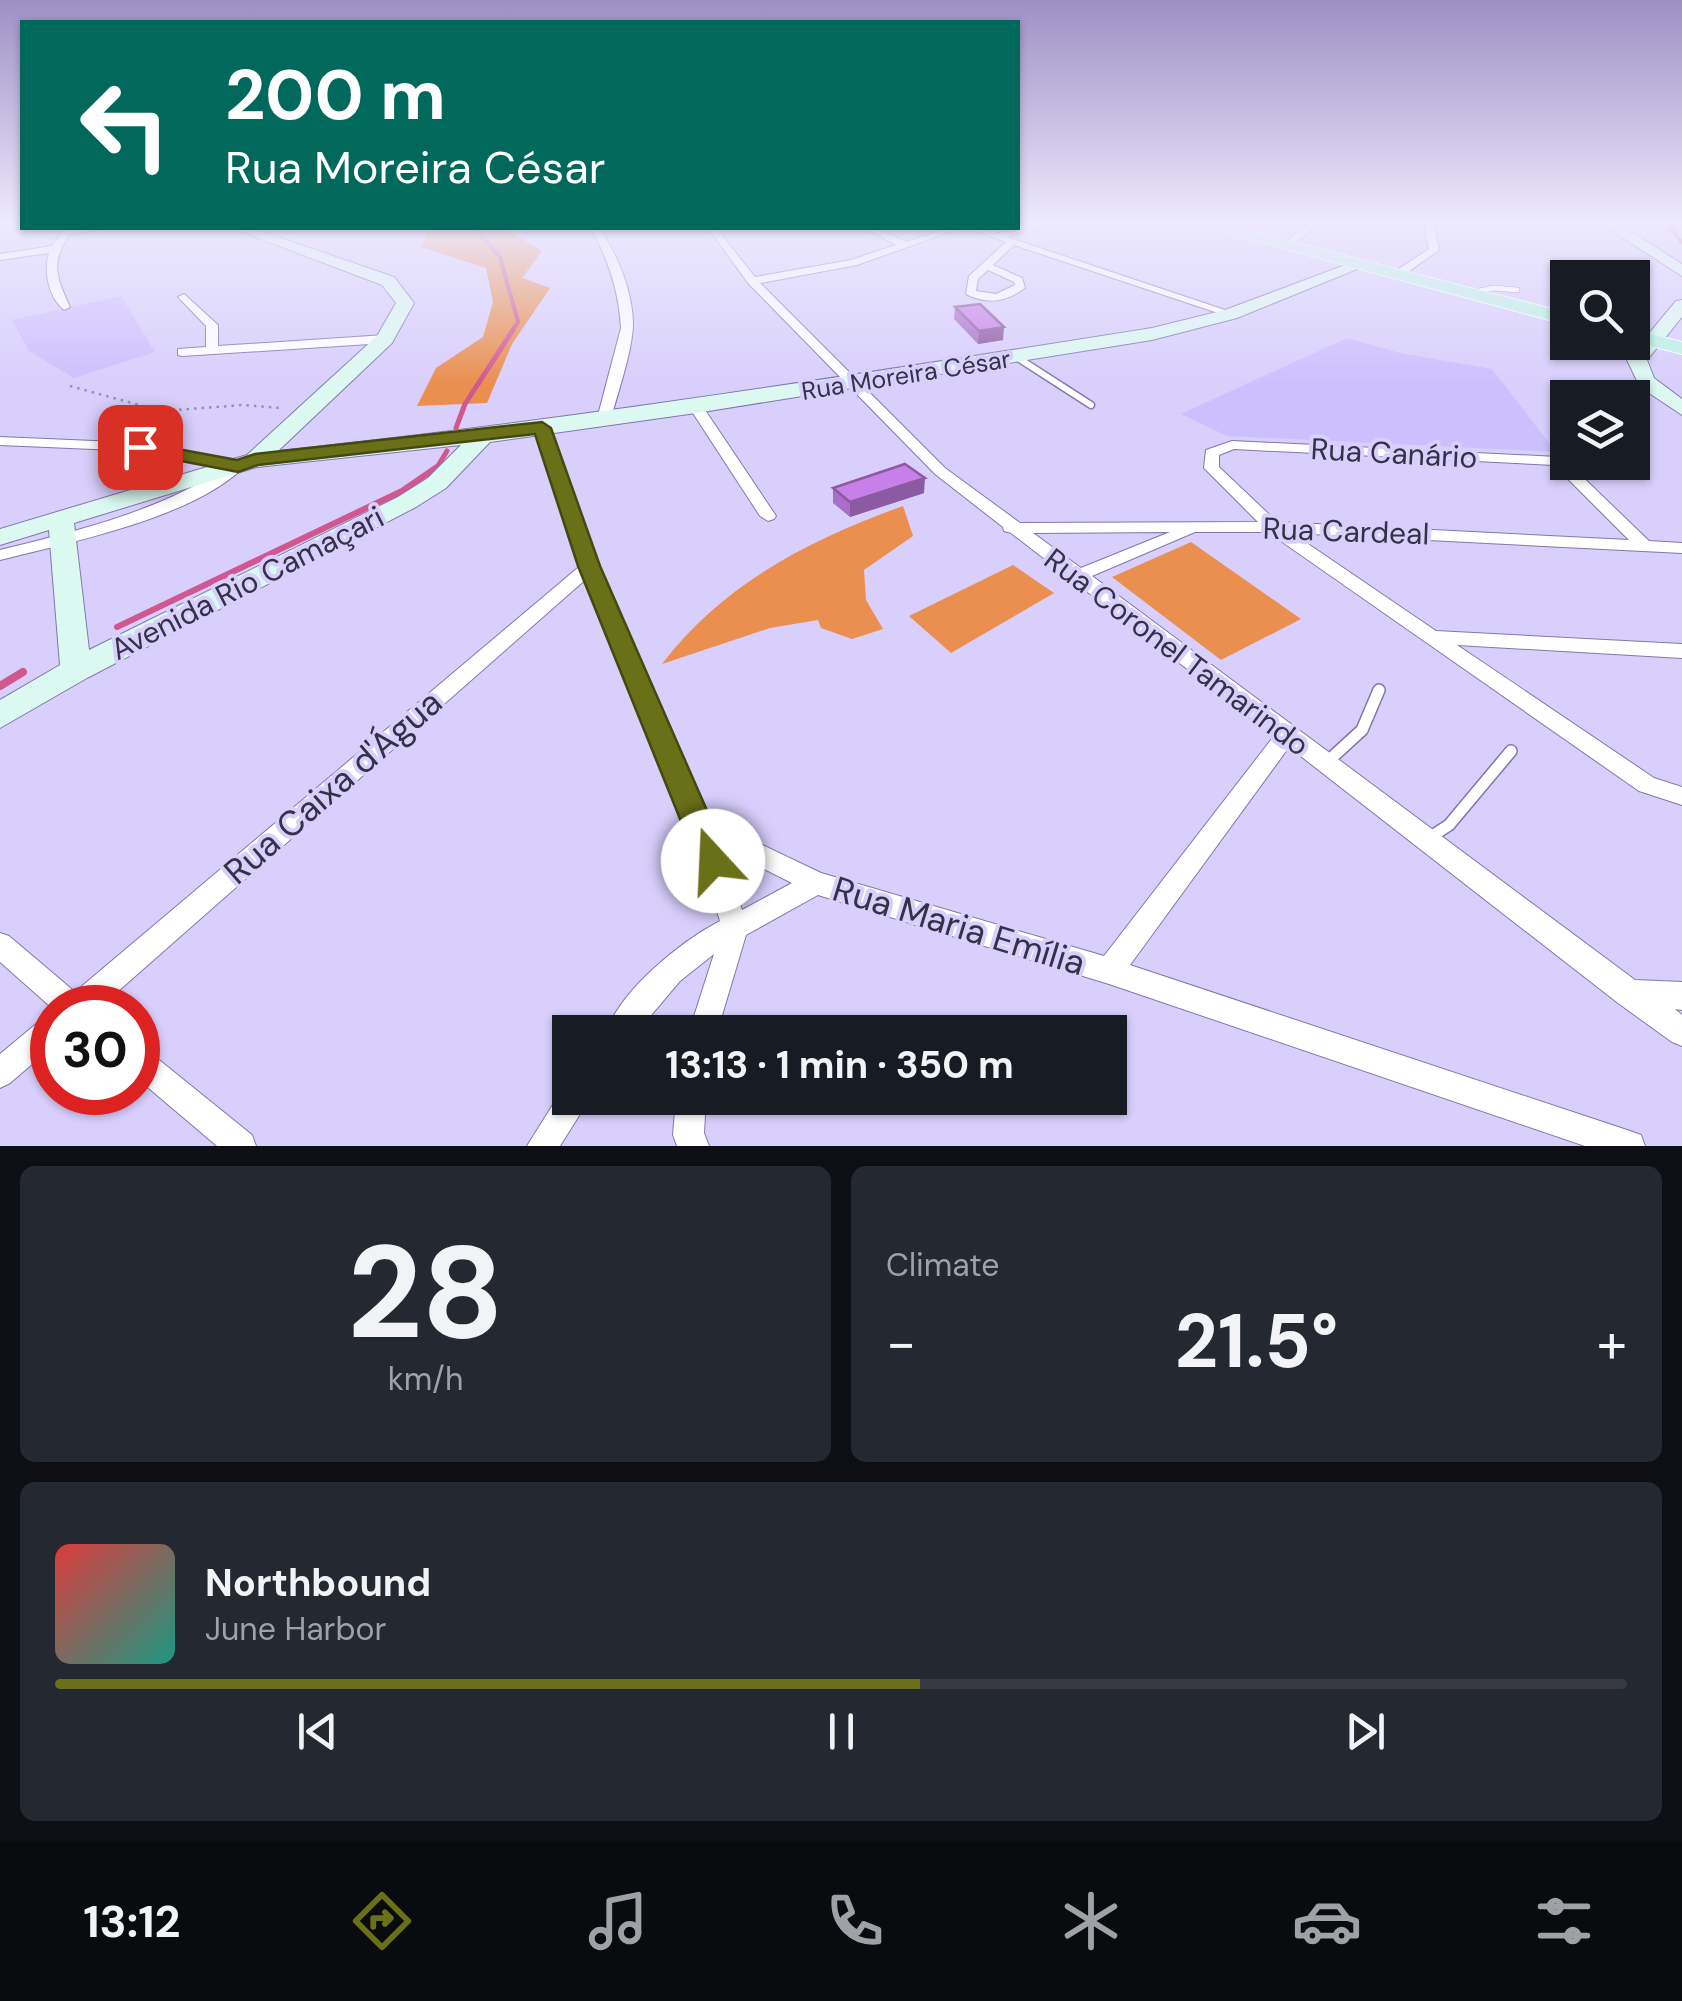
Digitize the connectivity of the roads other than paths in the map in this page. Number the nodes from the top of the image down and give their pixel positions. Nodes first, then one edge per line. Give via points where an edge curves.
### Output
1 (50, 276) edge
2 (373, 276) edge
3 (616, 276) edge
4 (749, 276) edge
5 (781, 276) edge
6 (1119, 276) edge
7 (1327, 276) edge
8 (1407, 276) edge
9 (752, 281) junction
10 (1517, 290) dead end
11 (1467, 293) junction
12 (184, 297) dead end
13 (64, 307) dead end
14 (1681, 310) edge
15 (1232, 314) junction
16 (1550, 314) edge
17 (1650, 332) edge
18 (1650, 336) edge
19 (384, 338) junction
20 (212, 348) junction
21 (1682, 348) edge
22 (182, 352) dead end
23 (1018, 358) junction
24 (1637, 360) edge
25 (854, 383) junction
26 (1091, 405) dead end
27 (696, 407) junction
28 (1682, 409) edge
29 (604, 419) junction
30 (542, 428) junction
31 (484, 436) junction
32 (0, 441) edge
33 (246, 463) junction
34 (768, 516) dead end
35 (1272, 527) junction
36 (0, 528) edge
37 (1010, 528) junction
38 (1195, 528) junction
39 (62, 529) junction
40 (26, 530) junction
41 (0, 537) edge
42 (1643, 545) junction
43 (1682, 548) edge
44 (0, 555) edge
45 (589, 566) junction
46 (1077, 576) junction
47 (1432, 636) junction
48 (1682, 651) edge
49 (76, 670) junction
50 (1379, 690) dead end
51 (0, 716) edge
52 (1286, 736) junction
53 (1511, 750) dead end
54 (1325, 764) junction
55 (1671, 794) edge
56 (702, 828) junction
57 (1429, 838) junction
58 (816, 883) junction
59 (735, 928) junction
60 (0, 945) edge
61 (1109, 971) junction
62 (48, 985) edge
63 (103, 985) edge
64 (1627, 992) junction
65 (1682, 996) edge
66 (634, 1015) edge
67 (708, 1015) edge
68 (1682, 1032) edge
69 (30, 1048) edge
70 (0, 1074) edge
71 (160, 1079) edge
72 (564, 1115) edge
73 (690, 1115) edge
74 (240, 1146) edge
75 (542, 1146) edge
76 (694, 1146) edge
77 (1630, 1146) edge

1 - 13 street
2 - 19 street via 388,282 405,304
3 - 29 street via 627,328
4 - 9 street, Rua Coronel Tamarindo
5 - 9 street
6 - 15 street
7 - 15 street, Rua Moreira César
8 - 11 main road
9 - 25 street, Rua Coronel Tamarindo
10 - 11 lane
11 - 16 main road
12 - 20 street via 212,325
14 - 17 street
15 - 23 street, Rua Moreira César
18 - 21 main road
19 - 20 street
19 - 33 street
20 - 22 street
23 - 25 street, Rua Moreira César
23 - 26 lane
24 - 28 street via 1640,374
25 - 27 street, Rua Moreira César
25 - 37 street, Rua Coronel Tamarindo via 940,471
27 - 29 street, Rua Moreira César
27 - 34 street
29 - 30 street, Rua Moreira César
30 - 31 street, Rua Moreira César
30 - 45 street
31 - 33 street, Rua Moreira César
31 - 49 street, Avenida Rio Camaçari via 437,483 407,502
32 - 33 street via 140,447
33 - 39 street
35 - 38 street, Rua Cardeal
35 - 42 street, Rua Cardeal
35 - 42 street, Rua Canário via 1212,468 1211,453 1232,445 1558,462
35 - 47 street
36 - 40 street
37 - 38 street, Rua Cardeal
37 - 46 street, Rua Coronel Tamarindo
38 - 46 street
39 - 40 street
39 - 44 street
39 - 49 street
40 - 41 street
42 - 43 street, Rua Cardeal
45 - 56 street
45 - 63 street, Rua Caixa d'Água
46 - 52 street, Rua Coronel Tamarindo
47 - 48 street
47 - 55 street
49 - 51 street, Avenida Rio Camaçari
50 - 54 lane via 1362,730
52 - 54 street, Rua Coronel Tamarindo
52 - 61 street
53 - 57 lane via 1449,825
54 - 57 street, Rua Coronel Tamarindo
56 - 58 street, Rua Maria Emília
56 - 59 street
57 - 64 street, Rua Coronel Tamarindo
58 - 59 street
58 - 61 street, Rua Maria Emília
59 - 66 street via 710,939
59 - 67 street
60 - 62 street
61 - 77 street, Rua Maria Emília
64 - 65 street
64 - 68 street, Rua Coronel Tamarindo
69 - 70 street
71 - 74 street
72 - 75 street
73 - 76 street

